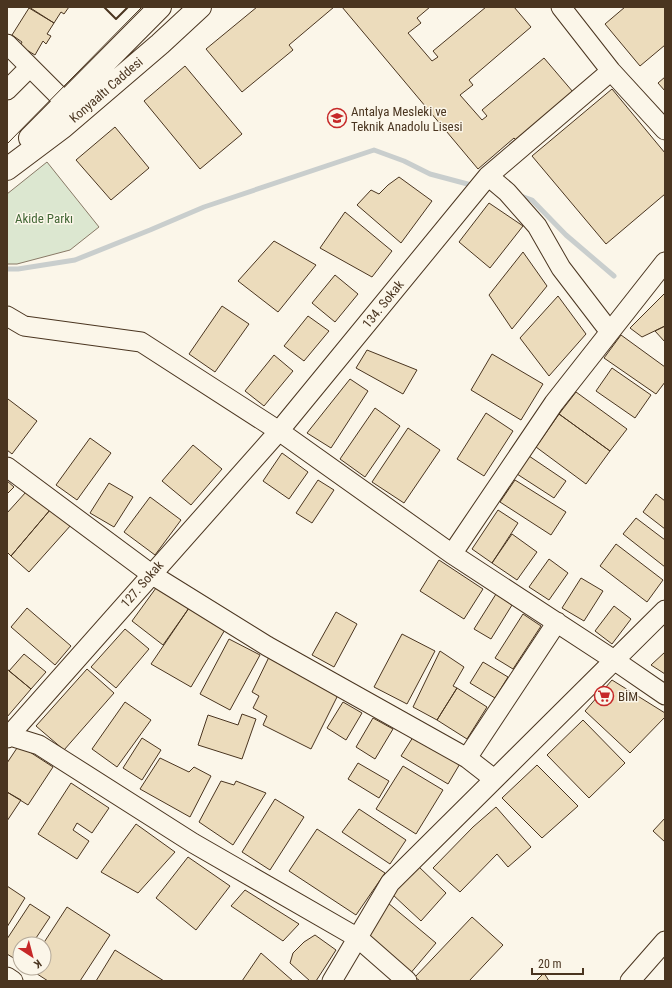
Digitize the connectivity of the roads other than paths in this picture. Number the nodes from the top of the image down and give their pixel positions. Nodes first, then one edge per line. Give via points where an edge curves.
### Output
1 (160, 7) edge
2 (200, 7) edge
3 (570, 10) edge
4 (7, 44) edge
5 (30, 67) junction
6 (611, 71) junction
7 (7, 90) edge
8 (65, 102) junction
9 (665, 130) edge
10 (7, 162) edge
11 (7, 169) edge
12 (488, 176) junction
13 (664, 265) edge
14 (7, 316) edge
15 (610, 332) junction
16 (279, 431) junction
17 (7, 467) edge
18 (452, 554) junction
19 (152, 574) junction
20 (665, 598) edge
21 (665, 610) edge
22 (557, 622) junction
23 (629, 645) junction
24 (614, 660) junction
25 (665, 695) edge
26 (8, 736) edge
27 (467, 758) junction
28 (494, 779) junction
29 (358, 938) junction
30 (665, 941) edge
31 (7, 977) edge
32 (13, 981) edge
33 (332, 981) edge
34 (406, 981) edge
35 (630, 981) edge

1 - 8 main road, Konyaaltı Caddesi
2 - 11 main road, Konyaaltı Caddesi via 63,127
3 - 6 street
4 - 5 street
5 - 7 street
5 - 8 street
6 - 9 street
6 - 12 street, 134. Sokak
8 - 10 main road, Konyaaltı Caddesi
12 - 15 street via 507,192 537,226 561,268
12 - 16 street, 134. Sokak
13 - 15 street
14 - 16 street via 24,326 142,342
15 - 18 street via 554,403
16 - 18 street
16 - 19 street, 127. Sokak
17 - 19 street
18 - 22 street
19 - 26 street, 127. Sokak
19 - 27 street via 267,646
20 - 23 street
21 - 23 street
22 - 24 street
22 - 27 street
23 - 24 street
24 - 25 street
24 - 28 street
26 - 29 street via 40,745 193,843
27 - 28 street
28 - 29 street via 390,883
29 - 33 street
29 - 34 street
30 - 35 street
31 - 32 street

